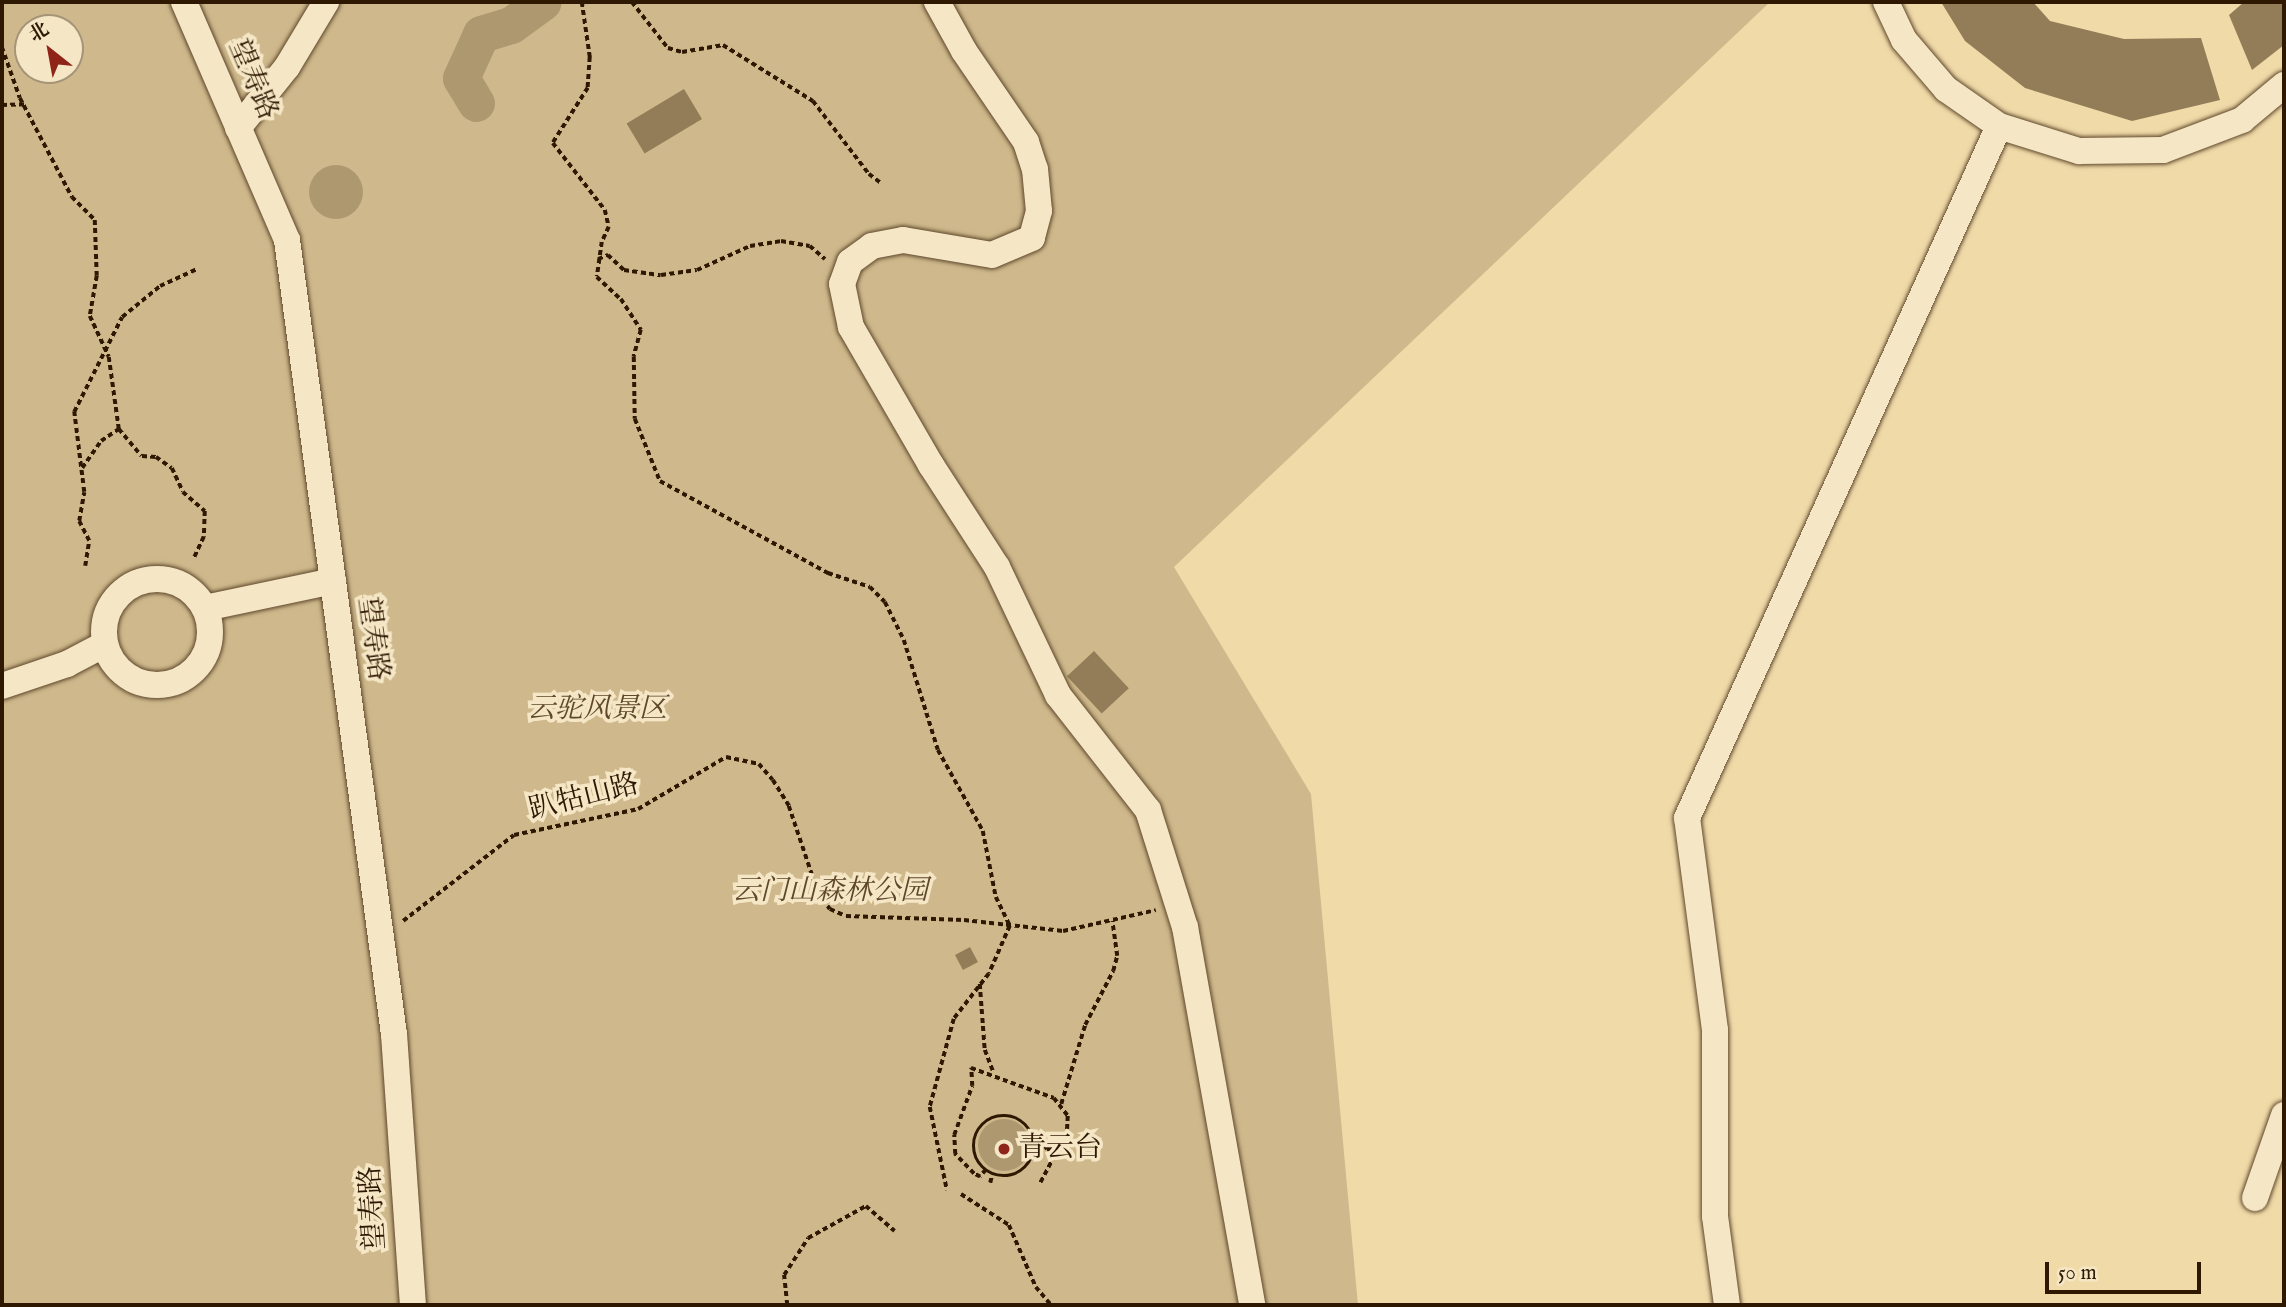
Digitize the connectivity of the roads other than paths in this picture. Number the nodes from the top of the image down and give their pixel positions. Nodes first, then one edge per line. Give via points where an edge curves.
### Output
1 (184, 2) edge
2 (326, 2) edge
3 (937, 2) edge
4 (1886, 2) edge
5 (2284, 85) edge
6 (1999, 126) junction
7 (238, 128) junction
8 (333, 581) junction
9 (205, 608) junction
10 (105, 644) junction
11 (2, 686) edge
12 (2284, 1115) edge
13 (2255, 1198) dead end
14 (413, 1305) edge
15 (1252, 1305) edge
16 (1727, 1305) edge

1 - 7 street, 望寿路
2 - 7 street via 287,67
3 - 15 street via 964,51 1026,142 1035,169 1039,211 1032,238 1016,249 992,255 903,240 872,246 850,262 842,284 851,327 997,567 1058,695 1149,810 1178,904 1207,1031
4 - 6 street via 1904,40 1946,89
5 - 6 street via 2242,120 2163,150 2079,152
6 - 16 street via 1687,818 1715,1030 1715,1216
7 - 8 street, 望寿路 via 287,240
8 - 9 street
8 - 14 street, 望寿路 via 394,1034
9 - 10 street via 184,585 153,578 137,582 113,602 106,616
9 - 10 street via 210,642 192,672 177,681 143,684 127,676
10 - 11 street via 67,664
12 - 13 street

